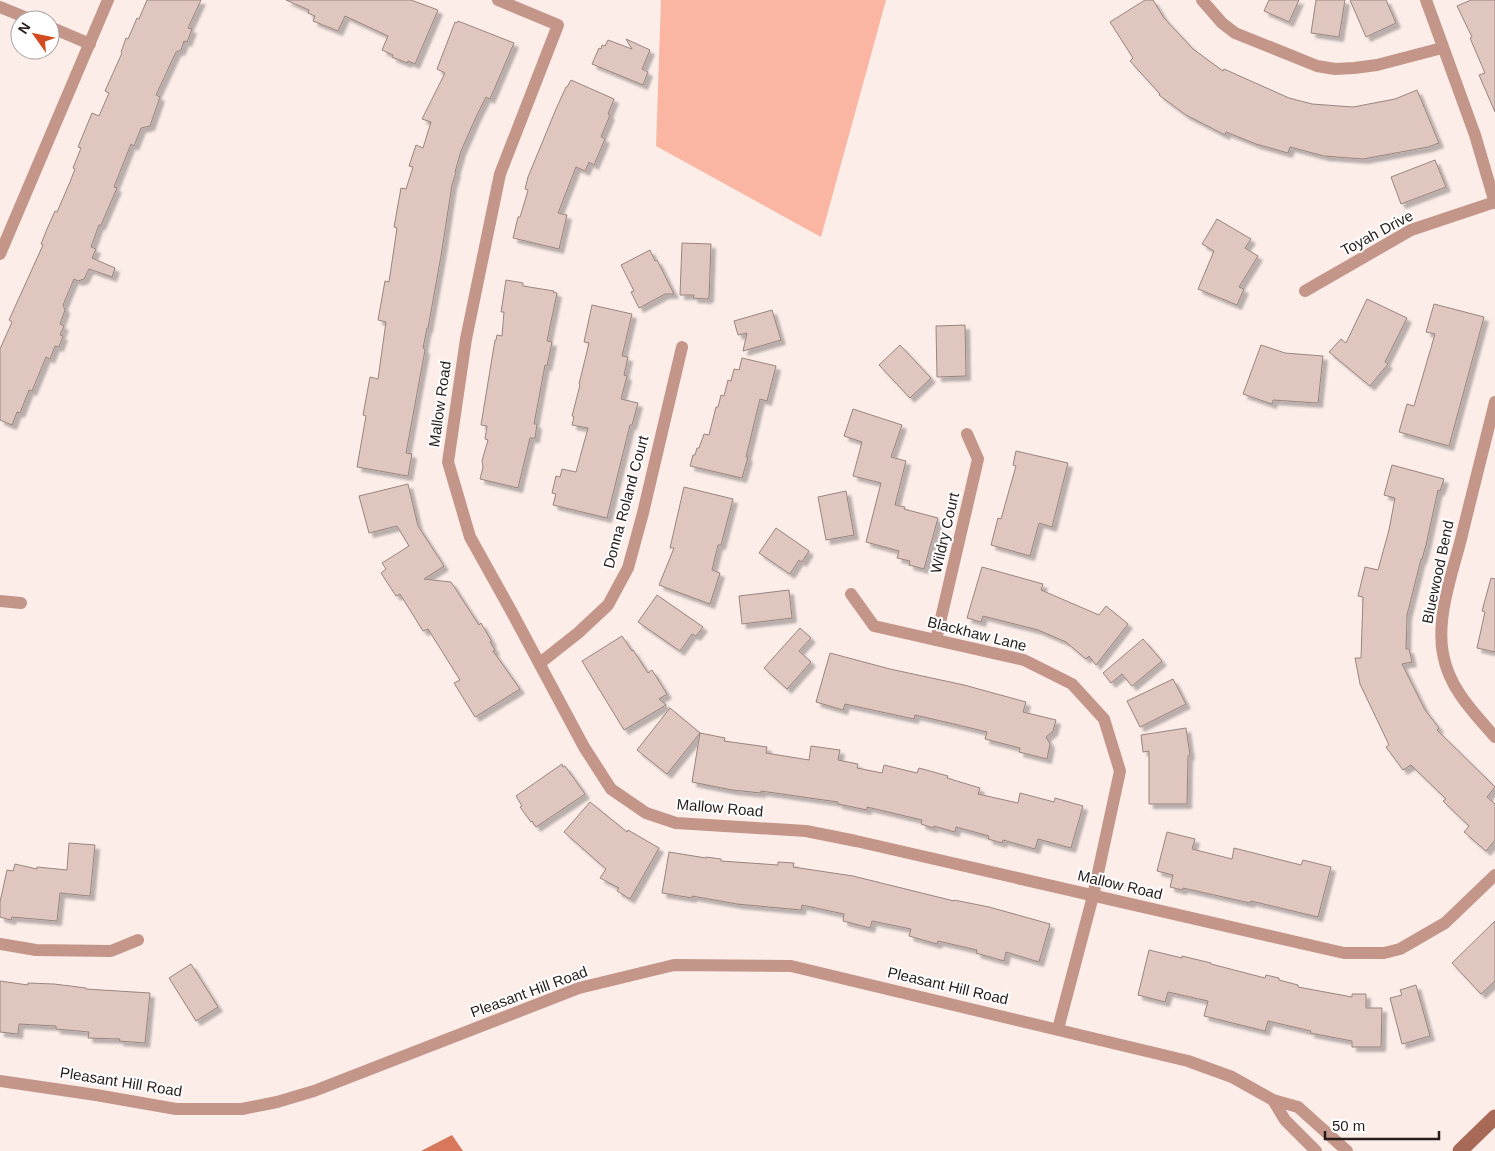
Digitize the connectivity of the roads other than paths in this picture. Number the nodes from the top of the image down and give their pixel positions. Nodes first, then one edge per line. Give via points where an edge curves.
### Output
1 (108, 0) edge
2 (498, 0) edge
3 (1202, 0) edge
4 (1426, 0) edge
5 (60, 32) edge
6 (90, 44) junction
7 (1442, 48) junction
8 (1495, 202) edge
9 (4, 235) edge
10 (0, 254) edge
11 (1306, 291) dead end
12 (682, 347) dead end
13 (1495, 402) edge
14 (967, 434) dead end
15 (851, 594) dead end
16 (0, 601) edge
17 (21, 603) dead end
18 (936, 640) junction
19 (540, 663) junction
20 (1495, 737) edge
21 (1495, 875) edge
22 (1093, 896) junction
23 (138, 940) dead end
24 (0, 944) edge
25 (1058, 1029) junction
26 (0, 1081) edge
27 (1273, 1100) junction
28 (1495, 1117) edge
29 (1316, 1151) edge
30 (1347, 1151) edge
31 (1460, 1151) edge

1 - 6 street
2 - 19 street, Mallow Road via 558,25 500,174 466,340 448,462 470,537
3 - 7 street via 1235,33 1317,66 1354,68
4 - 7 street
5 - 6 street
6 - 9 street
7 - 8 street via 1475,135
8 - 11 street, Toyah Drive via 1411,230
9 - 10 street
12 - 19 street, Donna Roland Court via 628,568 608,605
13 - 20 street, Bluewood Bend via 1440,626 1443,654 1452,682 1469,708
14 - 18 street, Wildry Court via 978,459
15 - 18 street, Blackhaw Lane via 874,626
16 - 17 street
18 - 22 street, Blackhaw Lane via 1024,660 1072,684 1104,719 1120,771
19 - 22 street, Mallow Road via 584,747 611,789 646,813 676,823 806,831
21 - 22 street, Mallow Road via 1445,923 1400,949 1384,953 1344,953
22 - 25 street, Blackhaw Lane
23 - 24 street via 111,951 36,950
25 - 26 street, Pleasant Hill Road via 791,966 674,965 579,988 314,1091 242,1109 176,1109
25 - 27 street, Pleasant Hill Road via 1188,1061 1232,1077
27 - 29 street, Pleasant Hill Road via 1285,1120
27 - 30 street, Pleasant Hill Road via 1298,1107
28 - 31 street

